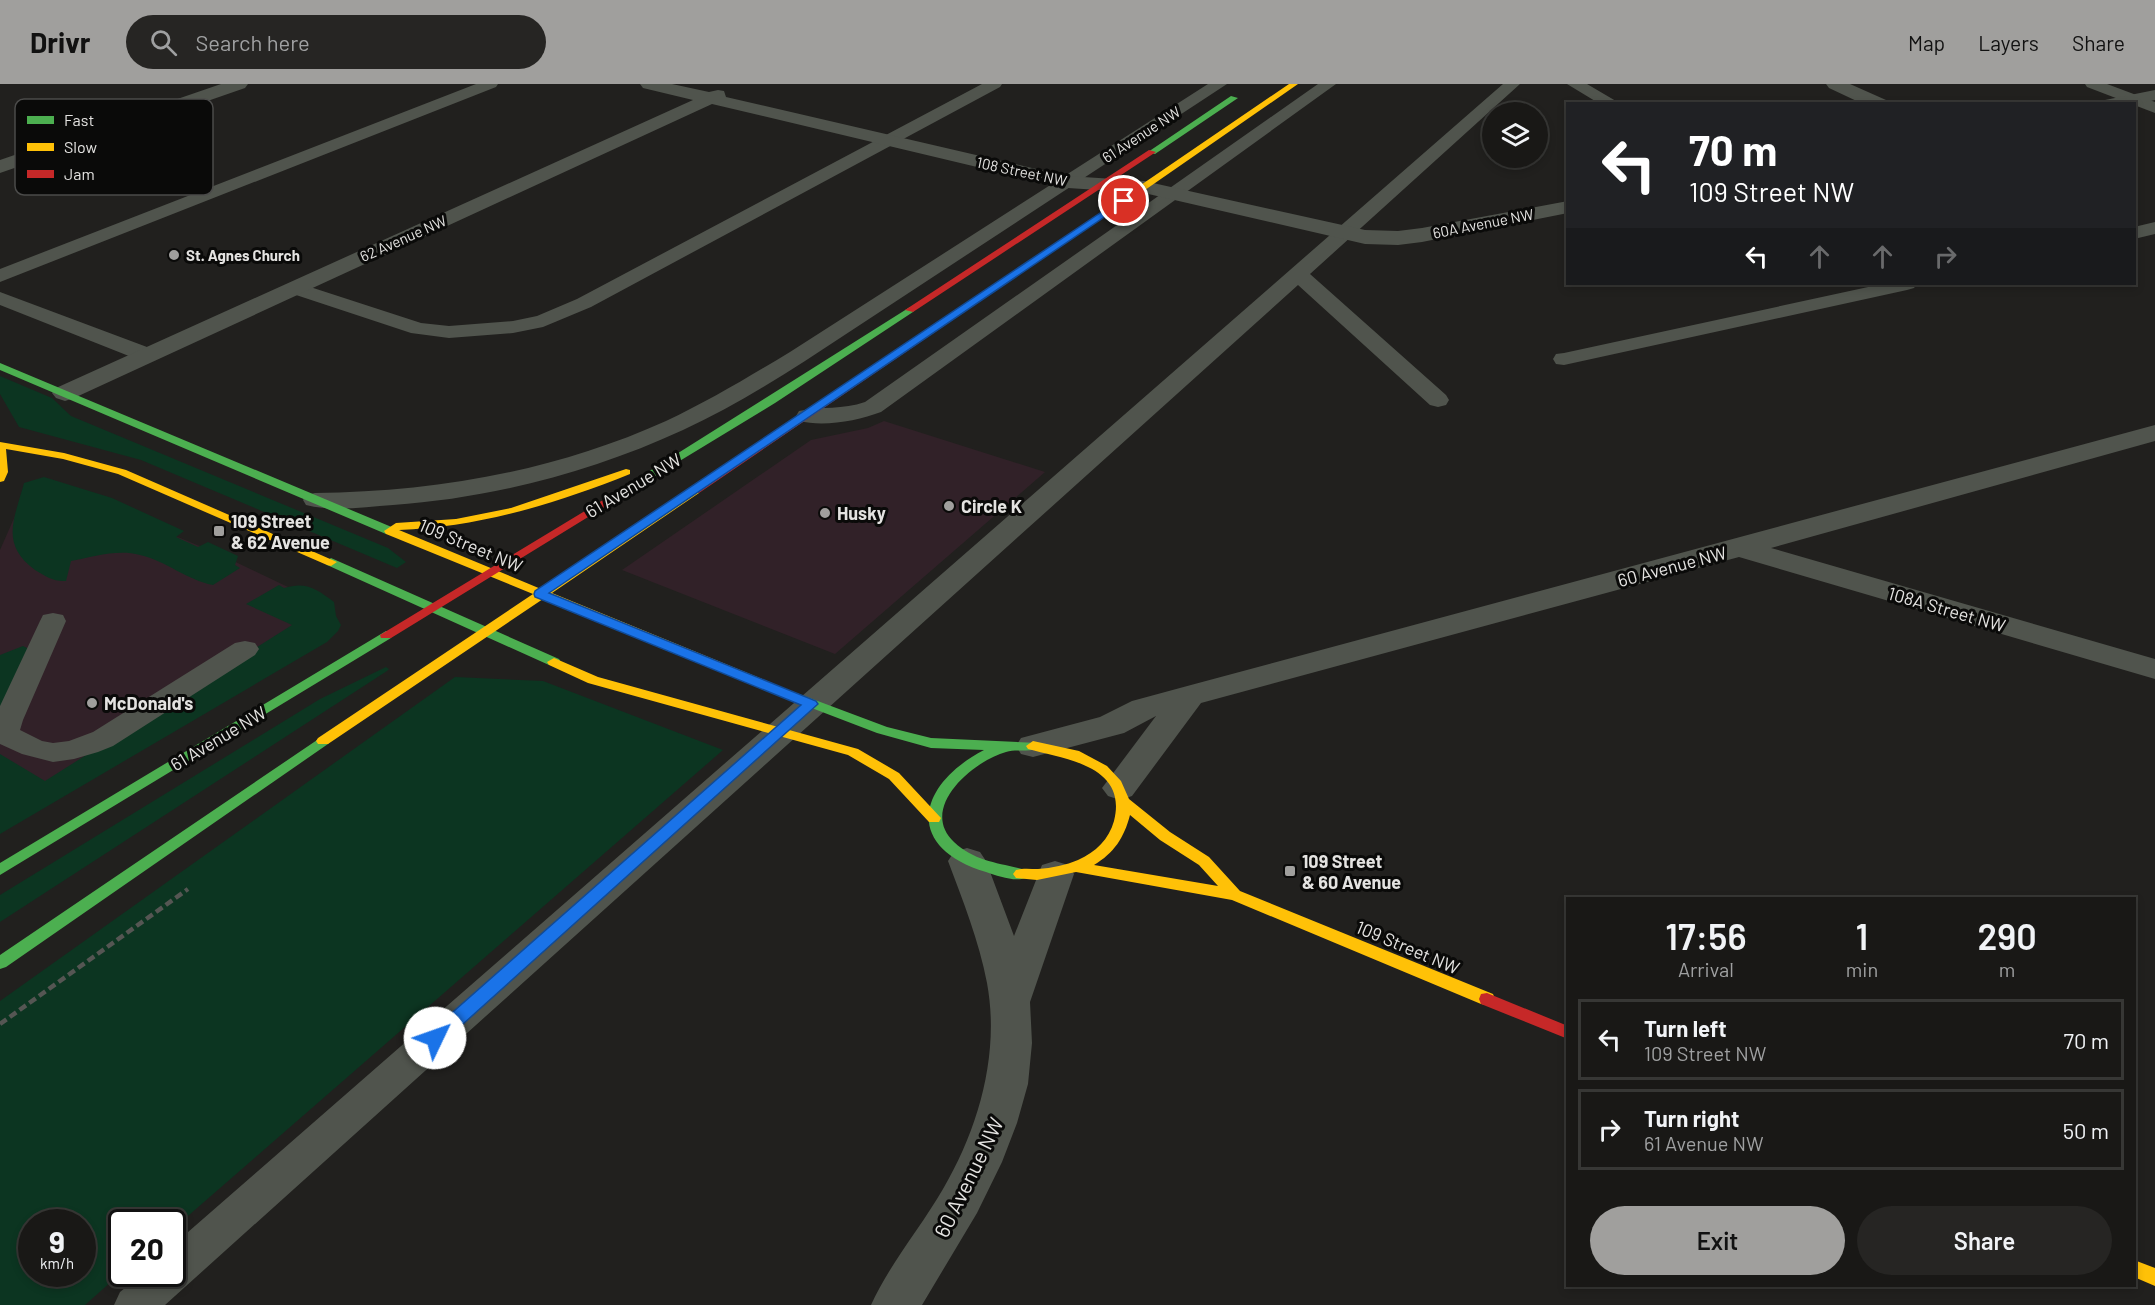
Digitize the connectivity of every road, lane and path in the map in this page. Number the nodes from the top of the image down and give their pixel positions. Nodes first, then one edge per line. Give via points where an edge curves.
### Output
1 (239, 84) edge
2 (490, 84) edge
3 (649, 84) edge
4 (742, 84) edge
5 (994, 84) edge
6 (1219, 84) edge
7 (1294, 84) edge
8 (1328, 84) edge
9 (1512, 84) edge
10 (1575, 84) edge
11 (1835, 84) edge
12 (2093, 84) edge
13 (1246, 90) dead end
14 (2155, 95) edge
15 (711, 98) junction
16 (196, 99) edge
17 (2133, 100) junction
18 (1609, 102) edge
19 (1875, 102) edge
20 (2122, 102) edge
21 (2155, 108) edge
22 (889, 141) junction
23 (15, 162) edge
24 (0, 167) edge
25 (1068, 182) junction
26 (1104, 184) junction
27 (1144, 187) junction
28 (213, 193) edge
29 (1174, 194) junction
30 (207, 195) edge
31 (1566, 207) edge
32 (2155, 228) edge
33 (1343, 232) junction
34 (2136, 232) edge
35 (1398, 238) joint
36 (1298, 274) junction
37 (0, 276) edge
38 (1902, 285) edge
39 (294, 288) junction
40 (0, 298) edge
41 (147, 355) junction
42 (1564, 359) dead end
43 (0, 366) edge
44 (64, 393) junction
45 (1438, 400) dead end
46 (771, 401) junction
47 (807, 416) junction
48 (2155, 433) edge
49 (0, 446) edge
50 (0, 479) edge
51 (315, 500) junction
52 (376, 524) junction
53 (1739, 548) junction
54 (491, 572) junction
55 (540, 594) junction
56 (434, 608) junction
57 (53, 621) dead end
58 (484, 631) junction
59 (245, 650) dead end
60 (2155, 669) edge
61 (1188, 698) junction
62 (811, 704) junction
63 (778, 733) junction
64 (1020, 747) junction
65 (1121, 795) junction
66 (934, 818) junction
67 (15, 861) junction
68 (968, 861) junction
69 (0, 864) edge
70 (0, 870) edge
71 (1066, 871) junction
72 (1235, 895) junction
73 (0, 963) edge
74 (1010, 1001) junction
75 (1566, 1032) edge
76 (186, 1261) edge
77 (2136, 1269) edge
78 (2155, 1277) edge
79 (156, 1287) edge
80 (135, 1305) edge
81 (895, 1305) edge

1 - 16 street
2 - 28 lane
3 - 15 street, 108 Street NW
4 - 15 street, 62 Avenue NW
5 - 22 lane
6 - 25 lane, 61 Avenue NW
7 - 27 main road, 61 Avenue NW
8 - 29 lane
9 - 33 lane
10 - 18 lane
11 - 19 street
12 - 17 lane
13 - 26 main road, 61 Avenue NW
14 - 17 street
15 - 22 street, 108 Street NW
15 - 39 street, 62 Avenue NW
17 - 20 street
17 - 21 lane
22 - 25 street, 108 Street NW
22 - 39 lane via 543,321 482,331 418,329
23 - 24 street
25 - 26 street, 108 Street NW
25 - 51 lane, 61 Avenue NW via 734,394 675,426 535,473 384,499
26 - 27 street, 108 Street NW
26 - 46 main road, 61 Avenue NW
27 - 29 street, 108 Street NW
27 - 47 main road, 61 Avenue NW
29 - 33 street, 108 Street NW
29 - 47 lane via 873,407 844,415
30 - 37 lane
31 - 35 street, 60A Avenue NW
32 - 34 lane
33 - 35 street, 108 Street NW
33 - 36 lane
36 - 45 lane
36 - 62 lane
38 - 42 lane
39 - 41 street, 62 Avenue NW
40 - 41 lane
41 - 44 street, 62 Avenue NW
43 - 44 main road, 109 Street NW
44 - 51 main road, 109 Street NW
46 - 52 main road via 667,455 538,504 451,526
46 - 54 main road, 61 Avenue NW
47 - 55 main road, 61 Avenue NW
48 - 53 street, 60 Avenue NW
49 - 50 main road
49 - 56 main road via 64,456 122,472
51 - 52 main road, 109 Street NW
52 - 54 main road, 109 Street NW
53 - 60 street, 108A Street NW
53 - 61 street, 60 Avenue NW
54 - 55 main road, 109 Street NW
54 - 56 main road, 61 Avenue NW
55 - 58 main road, 61 Avenue NW
55 - 62 main road, 109 Street NW
56 - 58 main road
56 - 67 main road, 61 Avenue NW
57 - 59 lane via 5,734 48,754 79,749 103,739
58 - 63 main road via 593,680
58 - 73 main road, 61 Avenue NW
61 - 64 street, 60 Avenue NW via 1144,709 1112,725
61 - 65 street
62 - 63 lane
62 - 64 main road, 109 Street NW via 931,743
63 - 66 main road via 853,752 894,776
63 - 76 lane
64 - 65 main road via 1062,751 1092,763
64 - 66 main road via 976,762 956,776 939,796
65 - 71 main road via 1121,825 1113,842 1097,857
65 - 72 main road, 109 Street NW via 1165,836 1204,861
66 - 68 main road via 939,835 951,850
67 - 69 main road
67 - 70 main road, 61 Avenue NW
68 - 71 main road via 1002,871
68 - 74 street, 60 Avenue NW via 1000,952
71 - 72 main road, 109 Street NW
71 - 74 street, 60 Avenue NW
72 - 75 main road, 109 Street NW
74 - 81 street, 60 Avenue NW via 1010,1059 999,1116 948,1223
77 - 78 main road
79 - 80 lane

